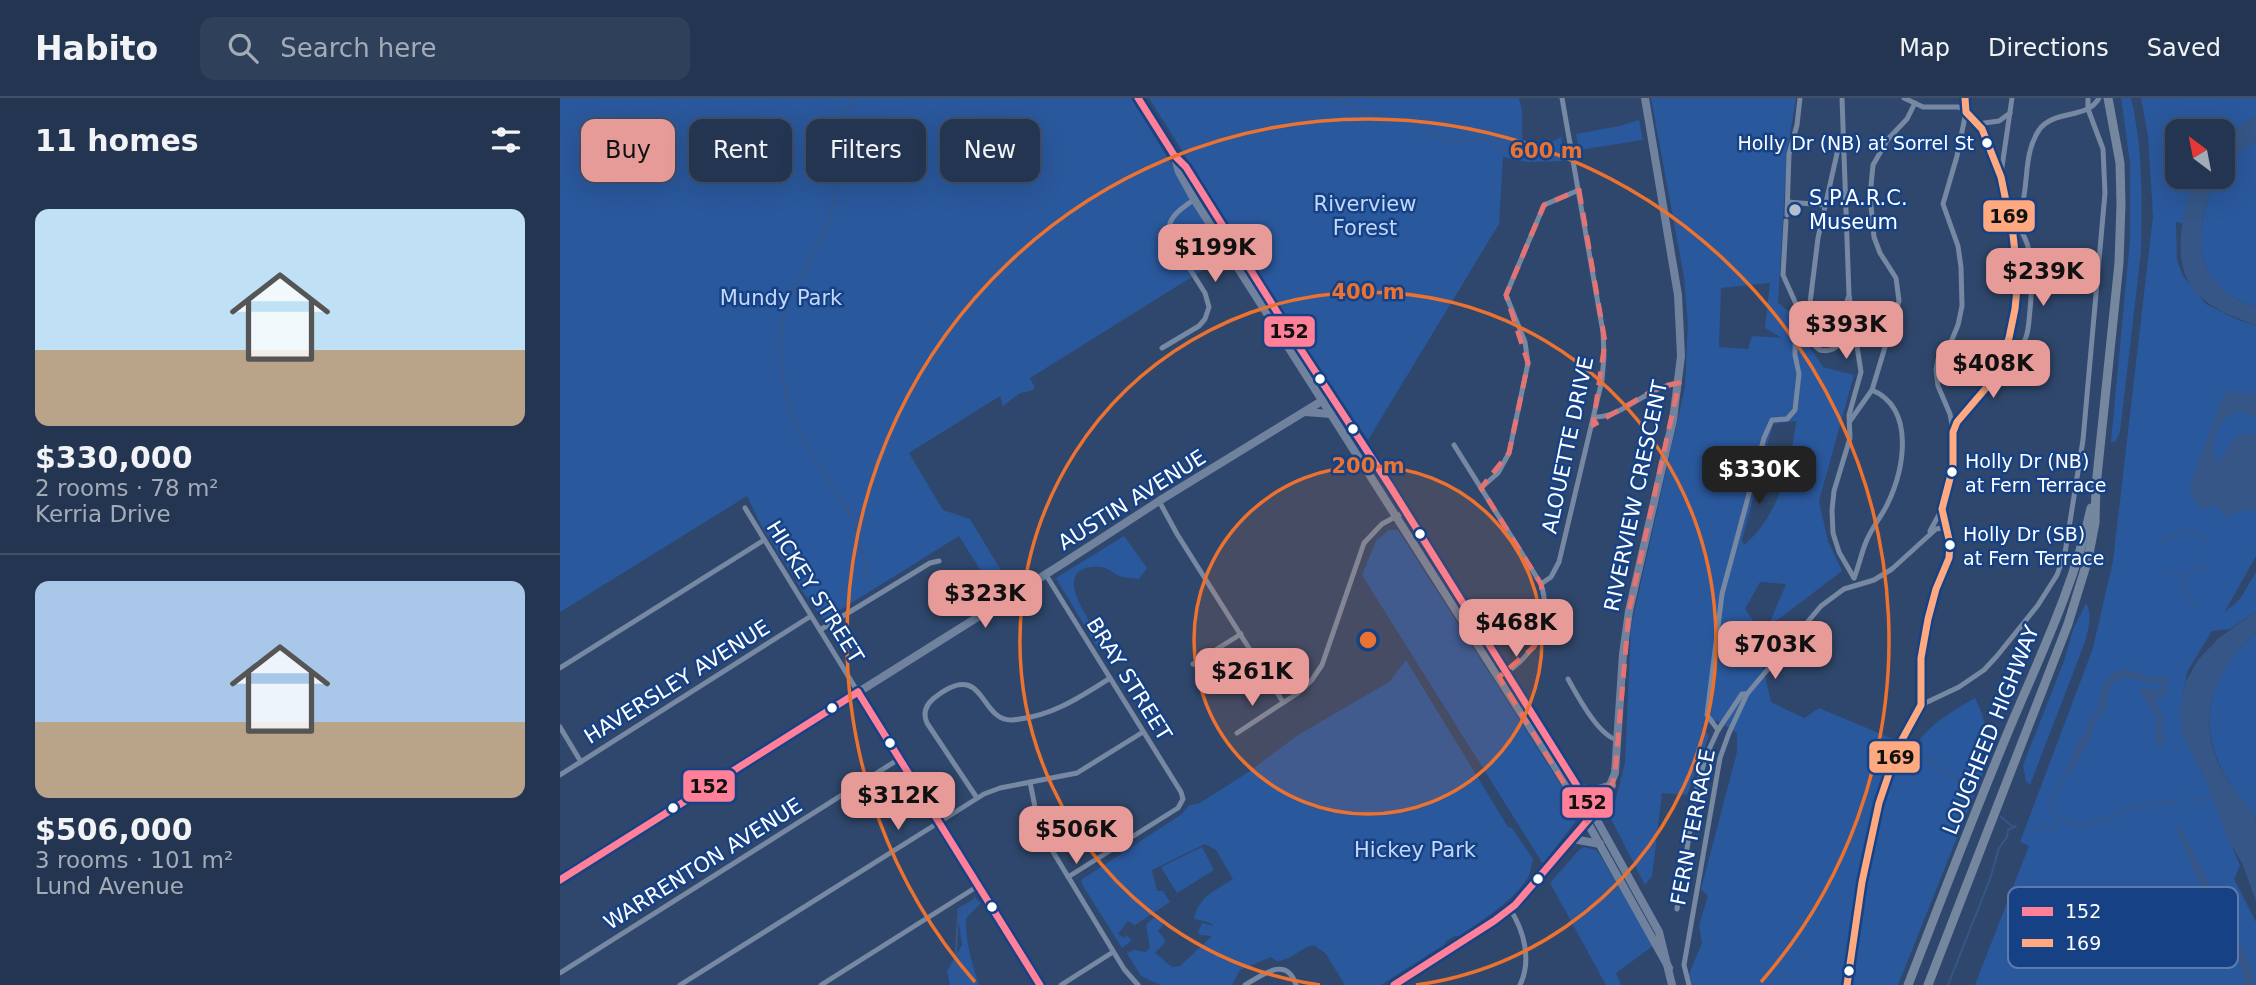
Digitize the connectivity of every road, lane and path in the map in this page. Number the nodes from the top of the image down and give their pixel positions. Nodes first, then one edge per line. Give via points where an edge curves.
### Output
1 (1138, 98) edge
2 (1562, 98) edge
3 (1645, 98) edge
4 (1800, 98) edge
5 (1842, 98) edge
6 (1904, 98) edge
7 (1965, 98) edge
8 (2012, 98) edge
9 (2088, 98) edge
10 (2099, 98) edge
11 (2108, 98) edge
12 (1916, 103) junction
13 (2088, 109) junction
14 (1966, 112) junction
15 (2010, 113) junction
16 (1977, 124) junction
17 (1843, 145) junction
18 (1174, 155) junction
19 (2001, 177) junction
20 (1579, 190) junction
21 (1203, 194) junction
22 (1194, 199) junction
23 (1788, 202) junction
24 (1825, 205) junction
25 (2009, 217) junction
26 (1849, 295) junction
27 (1162, 348) dead end
28 (1679, 383) junction
29 (1314, 387) junction
30 (1986, 388) junction
31 (1871, 390) junction
32 (1331, 396) junction
33 (1322, 401) junction
34 (1305, 412) junction
35 (1331, 414) junction
36 (1950, 414) junction
37 (1963, 415) junction
38 (1595, 417) junction
39 (1850, 421) junction
40 (1953, 432) junction
41 (1454, 445) dead end
42 (2096, 486) junction
43 (1480, 488) junction
44 (1159, 501) junction
45 (745, 508) dead end
46 (1942, 509) junction
47 (1406, 511) junction
48 (1396, 515) junction
49 (1947, 532) junction
50 (1928, 534) junction
51 (764, 540) junction
52 (939, 561) dead end
53 (1046, 575) junction
54 (1854, 578) junction
55 (1541, 584) junction
56 (1858, 585) junction
57 (811, 616) junction
58 (820, 630) junction
59 (1241, 634) junction
60 (1193, 664) dead end
61 (560, 668) edge
62 (1507, 671) junction
63 (1499, 677) junction
64 (1110, 678) junction
65 (1568, 679) dead end
66 (858, 692) junction
67 (1747, 695) junction
68 (1283, 702) junction
69 (1921, 705) junction
70 (560, 727) edge
71 (1718, 730) junction
72 (1143, 733) junction
73 (1237, 733) dead end
74 (1619, 740) junction
75 (899, 759) junction
76 (581, 762) junction
77 (560, 775) edge
78 (1030, 782) junction
79 (1612, 785) junction
80 (1579, 788) junction
81 (977, 798) junction
82 (1594, 813) junction
83 (1587, 821) junction
84 (938, 822) junction
85 (1573, 839) junction
86 (1600, 844) junction
87 (1068, 877) junction
88 (560, 880) edge
89 (978, 886) junction
90 (1510, 909) junction
91 (1677, 909) dead end
92 (1113, 952) junction
93 (1668, 968) junction
94 (560, 973) edge
95 (1524, 983) edge
96 (680, 985) edge
97 (821, 985) edge
98 (1040, 985) edge
99 (1061, 985) edge
100 (1138, 985) edge
101 (1245, 985) edge
102 (1296, 985) edge
103 (1394, 985) edge
104 (1672, 985) edge
105 (1689, 985) edge
106 (1847, 985) edge
107 (1911, 985) edge
108 (1928, 985) edge

1 - 18 main road
2 - 20 street, ALOUETTE DRIVE
3 - 28 main road, RIVERVIEW CRESCENT via 1678,295
4 - 23 street via 1789,154
5 - 17 street
6 - 12 street
7 - 14 street
8 - 15 street
9 - 13 street
10 - 13 street
11 - 42 main road, LOUGHEED HIGHWAY via 2120,163 2121,204
12 - 14 street via 1959,107
12 - 31 street via 1908,119 1888,139 1870,179 1874,237 1896,278 1899,301
13 - 25 street via 2048,121 2037,133 2028,157 2021,210
13 - 69 street via 2103,149 2105,193 2083,440 2065,553 2039,605 1984,670
14 - 16 street
14 - 36 street via 1943,199 1958,246 1962,285 1958,325 1936,370
15 - 16 street via 1999,121
15 - 19 street
16 - 19 street
17 - 24 street via 1838,149
17 - 26 street
18 - 21 main road
18 - 22 main road
19 - 25 street
20 - 38 street, ALOUETTE DRIVE via 1605,342
20 - 43 street via 1544,205 1506,295 1528,351 1528,369 1506,461
21 - 22 street
21 - 32 main road
22 - 27 street via 1172,217 1168,231 1207,298 1208,310 1199,326
22 - 29 main road
23 - 24 street
23 - 71 street via 1783,275 1796,304 1797,396 1787,419 1772,420 1764,438 1721,594 1707,715
24 - 26 street via 1807,330 1820,350 1840,345
25 - 30 street via 2018,278 2015,309 2009,338
25 - 30 street via 2024,235 2034,277 2027,334 2011,366
26 - 39 street via 1861,372
28 - 38 street via 1659,387 1615,412
28 - 74 main road, RIVERVIEW CRESCENT via 1629,611
29 - 33 main road
29 - 34 main road
30 - 37 street
31 - 39 street
31 - 54 street via 1892,405 1902,441 1901,465
32 - 33 main road, AUSTIN AVENUE
32 - 47 main road
33 - 34 main road, AUSTIN AVENUE
33 - 35 main road
34 - 35 main road
34 - 44 main road, AUSTIN AVENUE
35 - 48 main road
36 - 37 street
36 - 40 street
37 - 40 street
38 - 55 street, ALOUETTE DRIVE via 1559,562
39 - 54 street via 1832,510 1839,552
40 - 46 street via 1953,467
41 - 43 street
42 - 107 main road, LOUGHEED HIGHWAY via 2070,584 1996,761
42 - 108 main road, LOUGHEED HIGHWAY via 2095,523 2077,597
43 - 55 street
44 - 53 main road, AUSTIN AVENUE
44 - 59 street
45 - 51 street, HICKEY STREET
46 - 49 street
46 - 50 street, FERN TERRACE
47 - 48 street
47 - 62 main road
48 - 63 main road
48 - 68 street via 1376,529 1362,547 1319,670
49 - 50 street via 1942,528
49 - 69 street via 1949,558 1936,589 1921,658
50 - 56 street, FERN TERRACE via 1892,569
51 - 57 street, HICKEY STREET
51 - 61 street
52 - 58 street
53 - 64 street, BRAY STREET
53 - 66 main road, AUSTIN AVENUE
54 - 56 street
55 - 62 street via 1545,610 1541,635 1524,659
56 - 67 street, FERN TERRACE via 1821,606
57 - 58 street, HICKEY STREET
57 - 76 street, HAVERSLEY AVENUE
58 - 66 street, HICKEY STREET
59 - 60 street
59 - 68 street
62 - 63 street
62 - 80 main road
63 - 83 main road
64 - 72 street, BRAY STREET
64 - 81 street via 1060,708 1009,720 996,714 969,685 952,687 932,700 925,713 927,723
65 - 74 street via 1600,728
66 - 75 main road
66 - 88 main road, AUSTIN AVENUE
67 - 71 street via 1742,694
67 - 105 street, FERN TERRACE via 1720,758 1684,965
68 - 73 street
69 - 106 street via 1898,747 1879,803
70 - 76 street
71 - 91 street via 1697,788
72 - 78 street via 1077,773
72 - 87 street, BRAY STREET via 1183,801
74 - 79 main road, RIVERVIEW CRESCENT
75 - 84 main road
75 - 94 street, WARRENTON AVENUE
76 - 77 street, HAVERSLEY AVENUE
78 - 81 street
78 - 87 street via 1041,827
79 - 80 main road
79 - 82 main road, RIVERVIEW CRESCENT
80 - 82 main road
81 - 84 street
82 - 83 main road, RIVERVIEW CRESCENT
82 - 93 main road via 1656,925
83 - 85 main road, RIVERVIEW CRESCENT
83 - 86 main road
84 - 89 main road
84 - 96 street
85 - 86 main road
85 - 90 main road, RIVERVIEW CRESCENT
86 - 93 main road
87 - 92 street
89 - 97 street
89 - 98 main road
90 - 95 street via 1525,947
90 - 103 main road, RIVERVIEW CRESCENT
92 - 99 street
92 - 100 street
93 - 104 main road
101 - 102 street via 1279,969 1291,975

